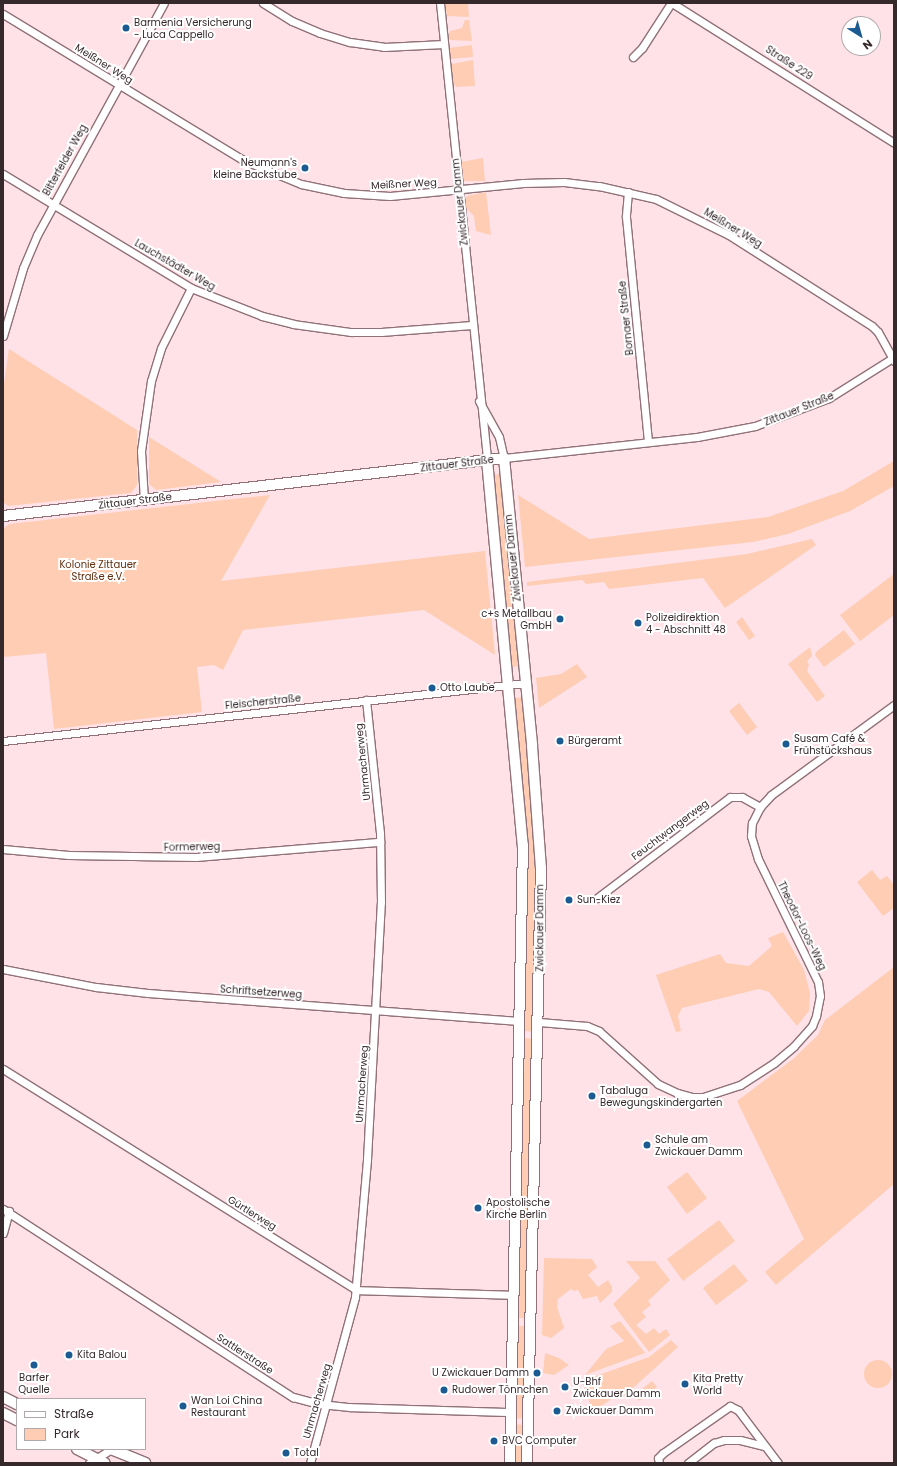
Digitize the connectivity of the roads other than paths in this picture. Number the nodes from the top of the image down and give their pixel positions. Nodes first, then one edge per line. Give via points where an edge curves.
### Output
1 (164, 3) edge
2 (263, 3) edge
3 (440, 3) edge
4 (672, 3) edge
5 (3, 14) edge
6 (444, 44) junction
7 (633, 57) dead end
8 (119, 85) junction
9 (894, 143) edge
10 (3, 174) edge
11 (458, 189) junction
12 (628, 192) junction
13 (52, 204) junction
14 (191, 288) junction
15 (472, 325) junction
16 (3, 336) edge
17 (893, 359) edge
18 (479, 401) junction
19 (648, 442) junction
20 (504, 458) junction
21 (487, 460) junction
22 (144, 500) junction
23 (3, 516) edge
24 (526, 683) junction
25 (509, 684) junction
26 (366, 700) junction
27 (894, 705) edge
28 (3, 741) edge
29 (760, 807) junction
30 (380, 842) junction
31 (3, 849) edge
32 (597, 898) dead end
33 (3, 969) edge
34 (376, 1010) junction
35 (519, 1021) junction
36 (539, 1022) junction
37 (3, 1069) edge
38 (6, 1210) edge
39 (3, 1233) edge
40 (356, 1290) junction
41 (514, 1295) junction
42 (3, 1397) edge
43 (16, 1404) edge
44 (327, 1405) junction
45 (511, 1412) junction
46 (3, 1413) edge
47 (16, 1420) edge
48 (764, 1446) junction
49 (78, 1450) edge
50 (109, 1450) edge
51 (113, 1450) edge
52 (92, 1461) edge
53 (105, 1463) edge
54 (145, 1463) edge
55 (310, 1463) edge
56 (510, 1463) edge
57 (527, 1463) edge
58 (659, 1463) edge
59 (688, 1463) edge
60 (778, 1463) edge

1 - 8 street, Bitterfelder Weg
2 - 6 street via 292,21 350,42 384,47
3 - 6 street, Zwickauer Damm
4 - 7 street via 642,48
4 - 9 street, Straße 229
5 - 8 street, Meißner Weg
6 - 11 street, Zwickauer Damm
8 - 11 street, Meißner Weg via 242,160 273,175 301,184 364,196 410,196
8 - 13 street, Bitterfelder Weg
10 - 13 street, Lauchstädter Weg
11 - 12 street, Meißner Weg via 564,182
11 - 15 street, Zwickauer Damm
12 - 17 street, Meißner Weg via 656,199 729,235 872,326
12 - 19 street, Bornaer Straße via 626,217
13 - 14 street, Lauchstädter Weg
13 - 16 street, Bitterfelder Weg via 23,268
14 - 15 street, Lauchstädter Weg via 262,316 332,330 381,332
14 - 22 street via 160,348 151,381 141,451
15 - 18 street, Zwickauer Damm
17 - 19 street, Zittauer Straße via 829,398 778,419 728,432
18 - 20 street, Zwickauer Damm via 499,437
18 - 21 street, Zwickauer Damm
19 - 20 street, Zittauer Straße
20 - 21 street, Zittauer Straße
20 - 24 street, Zwickauer Damm
21 - 22 street, Zittauer Straße
21 - 25 street, Zwickauer Damm
22 - 23 street, Zittauer Straße
24 - 25 street, Fleischerstraße
24 - 36 street, Zwickauer Damm via 541,868
25 - 26 street, Fleischerstraße
25 - 35 street, Zwickauer Damm via 523,845
26 - 28 street, Fleischerstraße
26 - 30 street, Uhrmacherweg
27 - 29 street, Theodor-Loos-Weg via 778,789
29 - 32 street, Feuchtwangerweg via 742,797 730,797
29 - 36 street, Theodor-Loos-Weg via 752,822 754,846 815,972 820,996 812,1026 794,1046 774,1063 740,1085 711,1095 692,1097 658,1084 599,1031 587,1026
30 - 31 street, Formerweg via 196,858 76,855
30 - 34 street, Uhrmacherweg via 380,948
33 - 34 street, Schriftsetzerweg via 96,987 148,993
34 - 35 street, Schriftsetzerweg
34 - 40 street, Uhrmacherweg
35 - 41 street, Zwickauer Damm
36 - 57 street, Zwickauer Damm
37 - 40 street, Gürtlerweg
38 - 39 street
38 - 44 street, Sattlerstraße via 283,1391 303,1400
40 - 41 street
40 - 44 street, Uhrmacherweg
41 - 45 street, Zwickauer Damm
42 - 43 street
44 - 45 street, Sattlerstraße
44 - 55 street, Uhrmacherweg
45 - 56 street, Zwickauer Damm
46 - 47 street
48 - 58 street via 738,1410 727,1406 663,1453 658,1458
48 - 59 street via 740,1440 724,1440 714,1443
48 - 60 street
49 - 52 street
50 - 52 street
51 - 54 street
52 - 53 street

